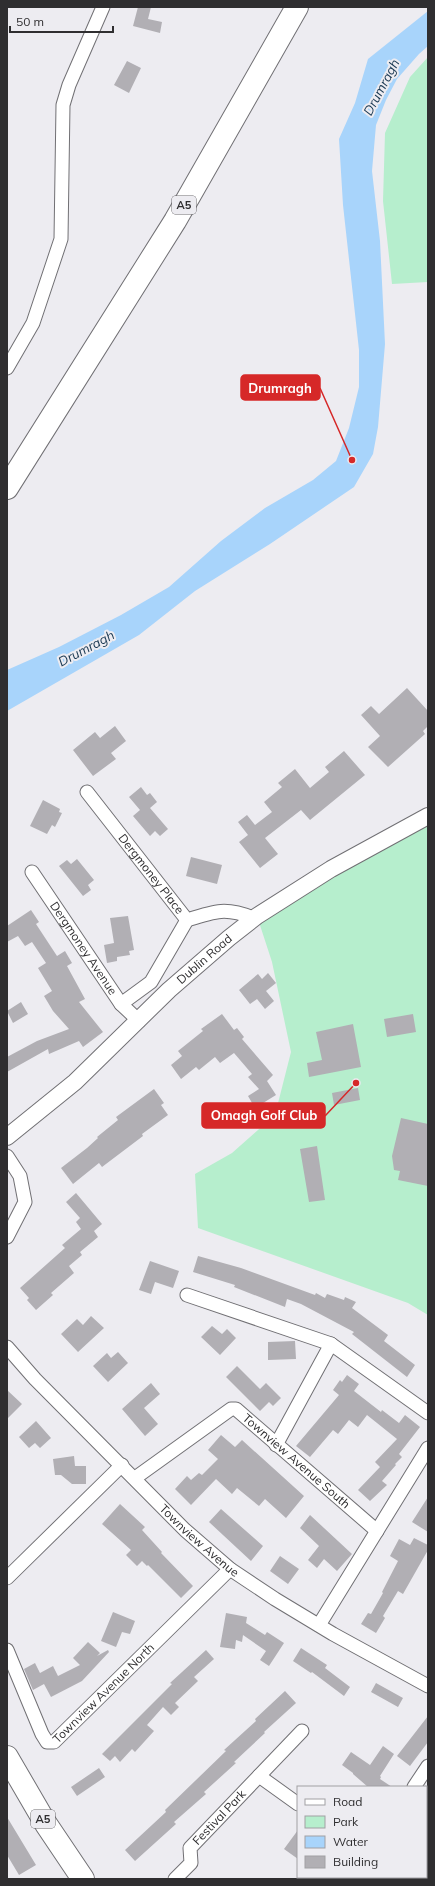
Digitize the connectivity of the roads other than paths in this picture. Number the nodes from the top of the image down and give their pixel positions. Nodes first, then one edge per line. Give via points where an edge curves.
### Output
1 (103, 7) edge
2 (297, 7) edge
3 (7, 368) edge
4 (7, 488) edge
5 (88, 792) dead end
6 (428, 816) edge
7 (32, 872) dead end
8 (253, 918) junction
9 (188, 920) junction
10 (121, 1004) junction
11 (139, 1022) junction
12 (7, 1137) edge
13 (7, 1156) edge
14 (7, 1237) edge
15 (187, 1294) dead end
16 (331, 1344) junction
17 (7, 1347) edge
18 (428, 1413) edge
19 (276, 1445) junction
20 (428, 1448) edge
21 (122, 1465) junction
22 (135, 1478) junction
23 (377, 1531) junction
24 (230, 1570) junction
25 (7, 1578) edge
26 (319, 1625) junction
27 (7, 1650) edge
28 (428, 1686) edge
29 (302, 1732) dead end
30 (7, 1757) edge
31 (428, 1766) edge
32 (259, 1776) junction
33 (415, 1786) edge
34 (297, 1803) edge
35 (83, 1879) edge
36 (175, 1879) edge

1 - 3 street via 69,85 63,105 61,239 32,323
2 - 4 highway, A5 via 175,221
5 - 9 street, Dergmoney Place
6 - 8 street, Dublin Road via 337,866
7 - 10 street, Dergmoney Avenue
8 - 9 street, Dergmoney Place via 223,910
8 - 11 street, Dublin Road via 170,990
9 - 10 street via 151,982
10 - 11 street, Dergmoney Avenue
11 - 12 street, Dublin Road via 75,1082
13 - 14 street via 20,1176 25,1202
15 - 16 street
16 - 18 street
16 - 19 street
17 - 21 street, Townview Avenue via 35,1379
19 - 22 street, Townview Avenue South via 243,1413 232,1409
19 - 23 street, Townview Avenue South
20 - 23 street
21 - 22 street, Townview Avenue
21 - 25 street
22 - 24 street, Townview Avenue via 185,1530
23 - 26 street
24 - 26 street, Townview Avenue
24 - 27 street, Townview Avenue North via 54,1742 47,1742 42,1734
26 - 28 street, Townview Avenue
29 - 32 street, Festival Park
30 - 35 highway, A5 via 46,1824
31 - 33 street
32 - 34 street
32 - 36 street, Festival Park via 190,1848 191,1863

